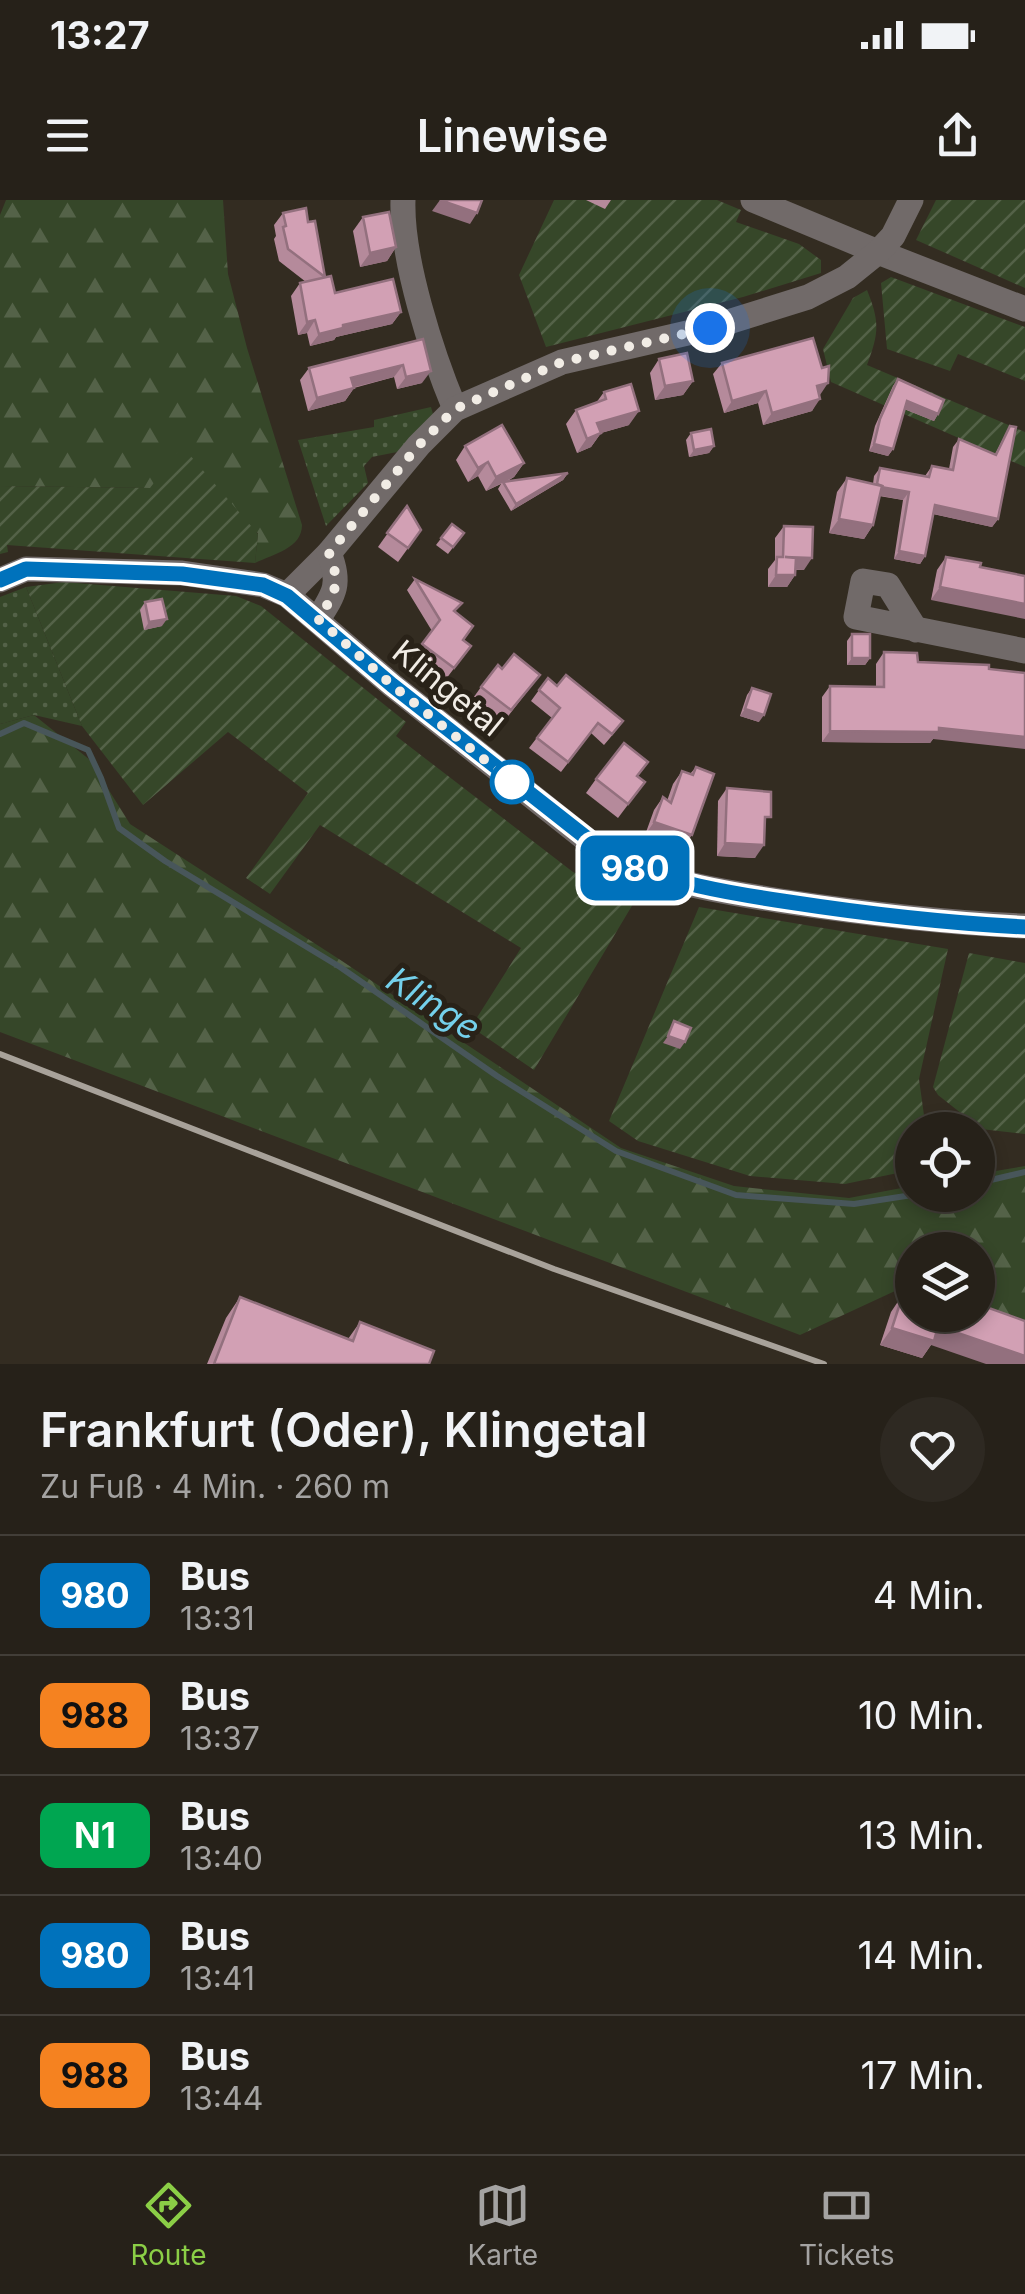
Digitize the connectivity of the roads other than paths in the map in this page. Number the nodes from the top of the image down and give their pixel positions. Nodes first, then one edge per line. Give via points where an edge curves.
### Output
1 (403, 200) edge
2 (754, 200) edge
3 (911, 200) edge
4 (878, 252) junction
5 (1025, 309) edge
6 (455, 409) junction
7 (329, 553) junction
8 (0, 580) edge
9 (287, 596) junction
10 (318, 619) junction
11 (916, 630) dead end
12 (1025, 651) edge
13 (1025, 926) edge

1 - 6 street via 412,272
2 - 4 street
3 - 4 street
4 - 5 street
4 - 6 street via 808,297 562,362
6 - 7 street
7 - 9 street
7 - 10 street via 338,576
8 - 9 street, Klingetal via 26,569 182,574 263,585
9 - 10 street, Klingetal
10 - 13 street, Klingetal via 592,844 642,872 817,906
11 - 12 street

